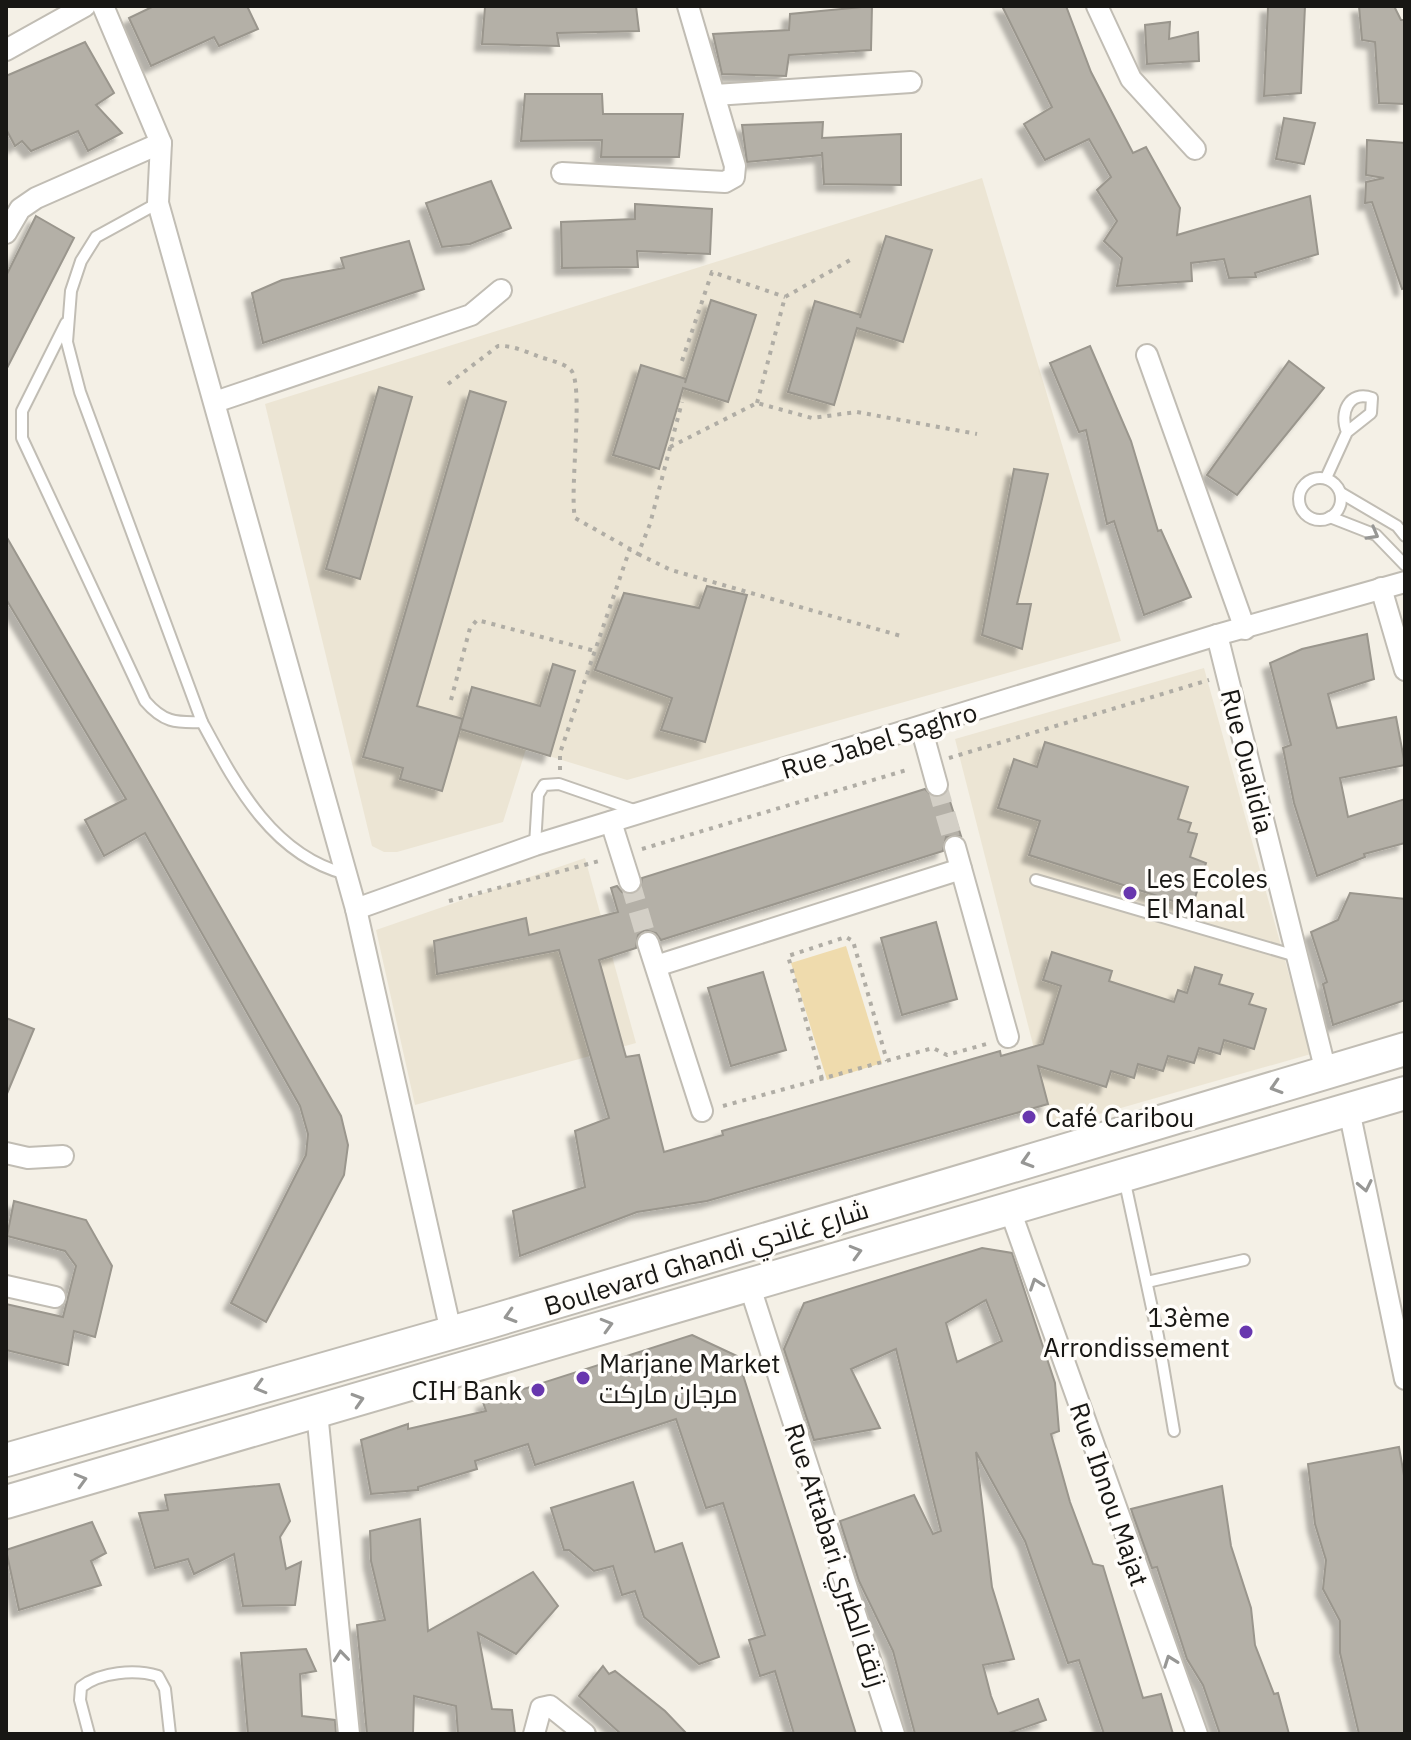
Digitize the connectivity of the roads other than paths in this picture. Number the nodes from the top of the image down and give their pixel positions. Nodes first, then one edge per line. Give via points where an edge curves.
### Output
1 (85, 6) edge
2 (103, 6) edge
3 (688, 6) edge
4 (1097, 6) edge
5 (6, 50) edge
6 (911, 82) dead end
7 (715, 95) junction
8 (161, 143) junction
9 (1195, 149) dead end
10 (562, 173) dead end
11 (158, 203) junction
12 (6, 233) edge
13 (501, 290) dead end
14 (68, 318) junction
15 (1147, 355) dead end
16 (215, 402) junction
17 (1347, 432) dead end
18 (1326, 478) junction
19 (1341, 493) junction
20 (1330, 517) junction
21 (1405, 536) edge
22 (1405, 565) edge
23 (1405, 582) edge
24 (1381, 588) junction
25 (1245, 629) junction
26 (1217, 635) junction
27 (1405, 670) edge
28 (202, 722) junction
29 (921, 727) junction
30 (937, 785) tunnel mouth
31 (643, 813) junction
32 (611, 822) junction
33 (535, 845) junction
34 (955, 847) tunnel mouth
35 (961, 869) junction
36 (346, 874) junction
37 (1036, 880) dead end
38 (630, 882) tunnel mouth
39 (356, 909) junction
40 (648, 943) tunnel mouth
41 (1296, 956) junction
42 (656, 966) junction
43 (1008, 1037) road end
44 (1405, 1049) edge
45 (1326, 1072) junction
46 (1405, 1093) edge
47 (1349, 1110) junction
48 (702, 1111) road end
49 (6, 1153) edge
50 (63, 1156) dead end
51 (1123, 1175) junction
52 (1009, 1207) junction
53 (1244, 1260) dead end
54 (1147, 1282) junction
55 (749, 1284) junction
56 (6, 1286) edge
57 (55, 1297) dead end
58 (451, 1332) junction
59 (1405, 1379) edge
60 (317, 1412) junction
61 (1174, 1431) dead end
62 (6, 1460) edge
63 (6, 1502) edge
64 (89, 1734) edge
65 (170, 1734) edge
66 (349, 1734) edge
67 (534, 1734) edge
68 (585, 1734) edge
69 (894, 1734) edge
70 (1197, 1734) edge

1 - 5 street
2 - 8 street
3 - 7 street
4 - 9 street via 1131,79
6 - 7 street
7 - 10 street via 735,166 734,177 725,182
8 - 11 street
8 - 12 street via 36,198 20,209
11 - 14 lane via 96,237 81,261
11 - 16 street
13 - 16 street via 471,315
14 - 28 lane via 67,342 93,433
14 - 28 lane via 22,411 22,438 145,701 172,723
15 - 25 street
16 - 36 street
17 - 18 lane
18 - 19 lane
18 - 20 lane via 1307,482 1299,501 1310,517
19 - 20 lane
19 - 21 lane
20 -> 22 lane via 1376,535
23 - 24 street, Rue Jabel Saghro
24 - 25 street, Rue Jabel Saghro
24 - 27 street
25 - 26 street, Rue Jabel Saghro
26 - 29 street, Rue Jabel Saghro
26 - 41 street, Rue Oualidia
28 - 36 lane via 252,807 274,833 318,867
29 - 30 street
29 - 31 street, Rue Jabel Saghro
31 - 32 street, Rue Jabel Saghro
31 - 33 lane via 559,784 544,785 538,795
32 - 33 street, Rue Jabel Saghro
32 - 38 street
33 - 39 street, Rue Jabel Saghro
34 - 35 street
35 - 42 street
35 - 43 street
36 - 39 street
37 - 41 lane
39 - 58 street
40 - 42 street
41 - 45 street, Rue Oualidia
42 - 48 street
44 - 45 main road, Boulevard Ghandi شارع غاندي
45 -> 58 main road, Boulevard Ghandi شارع غاندي
46 - 47 main road, Boulevard Ghandi شارع غاندي
47 - 51 main road, Boulevard Ghandi شارع غاندي
47 -> 59 street
49 - 50 street
51 - 52 main road, Boulevard Ghandi شارع غاندي
51 - 54 lane
55 -> 52 main road, Boulevard Ghandi شارع غاندي
70 -> 52 street, Rue Ibnou Majat
53 - 54 lane
54 - 61 lane
60 -> 55 main road, Boulevard Ghandi شارع غاندي
55 - 69 street, Rue Attabari زنقة الطبري
56 - 57 street
58 -> 62 main road, Boulevard Ghandi شارع غاندي
63 -> 60 main road, Boulevard Ghandi شارع غاندي
66 -> 60 street
64 - 65 lane via 81,1687 91,1679 141,1670 158,1676 165,1689
67 - 68 street via 541,1708 550,1706

